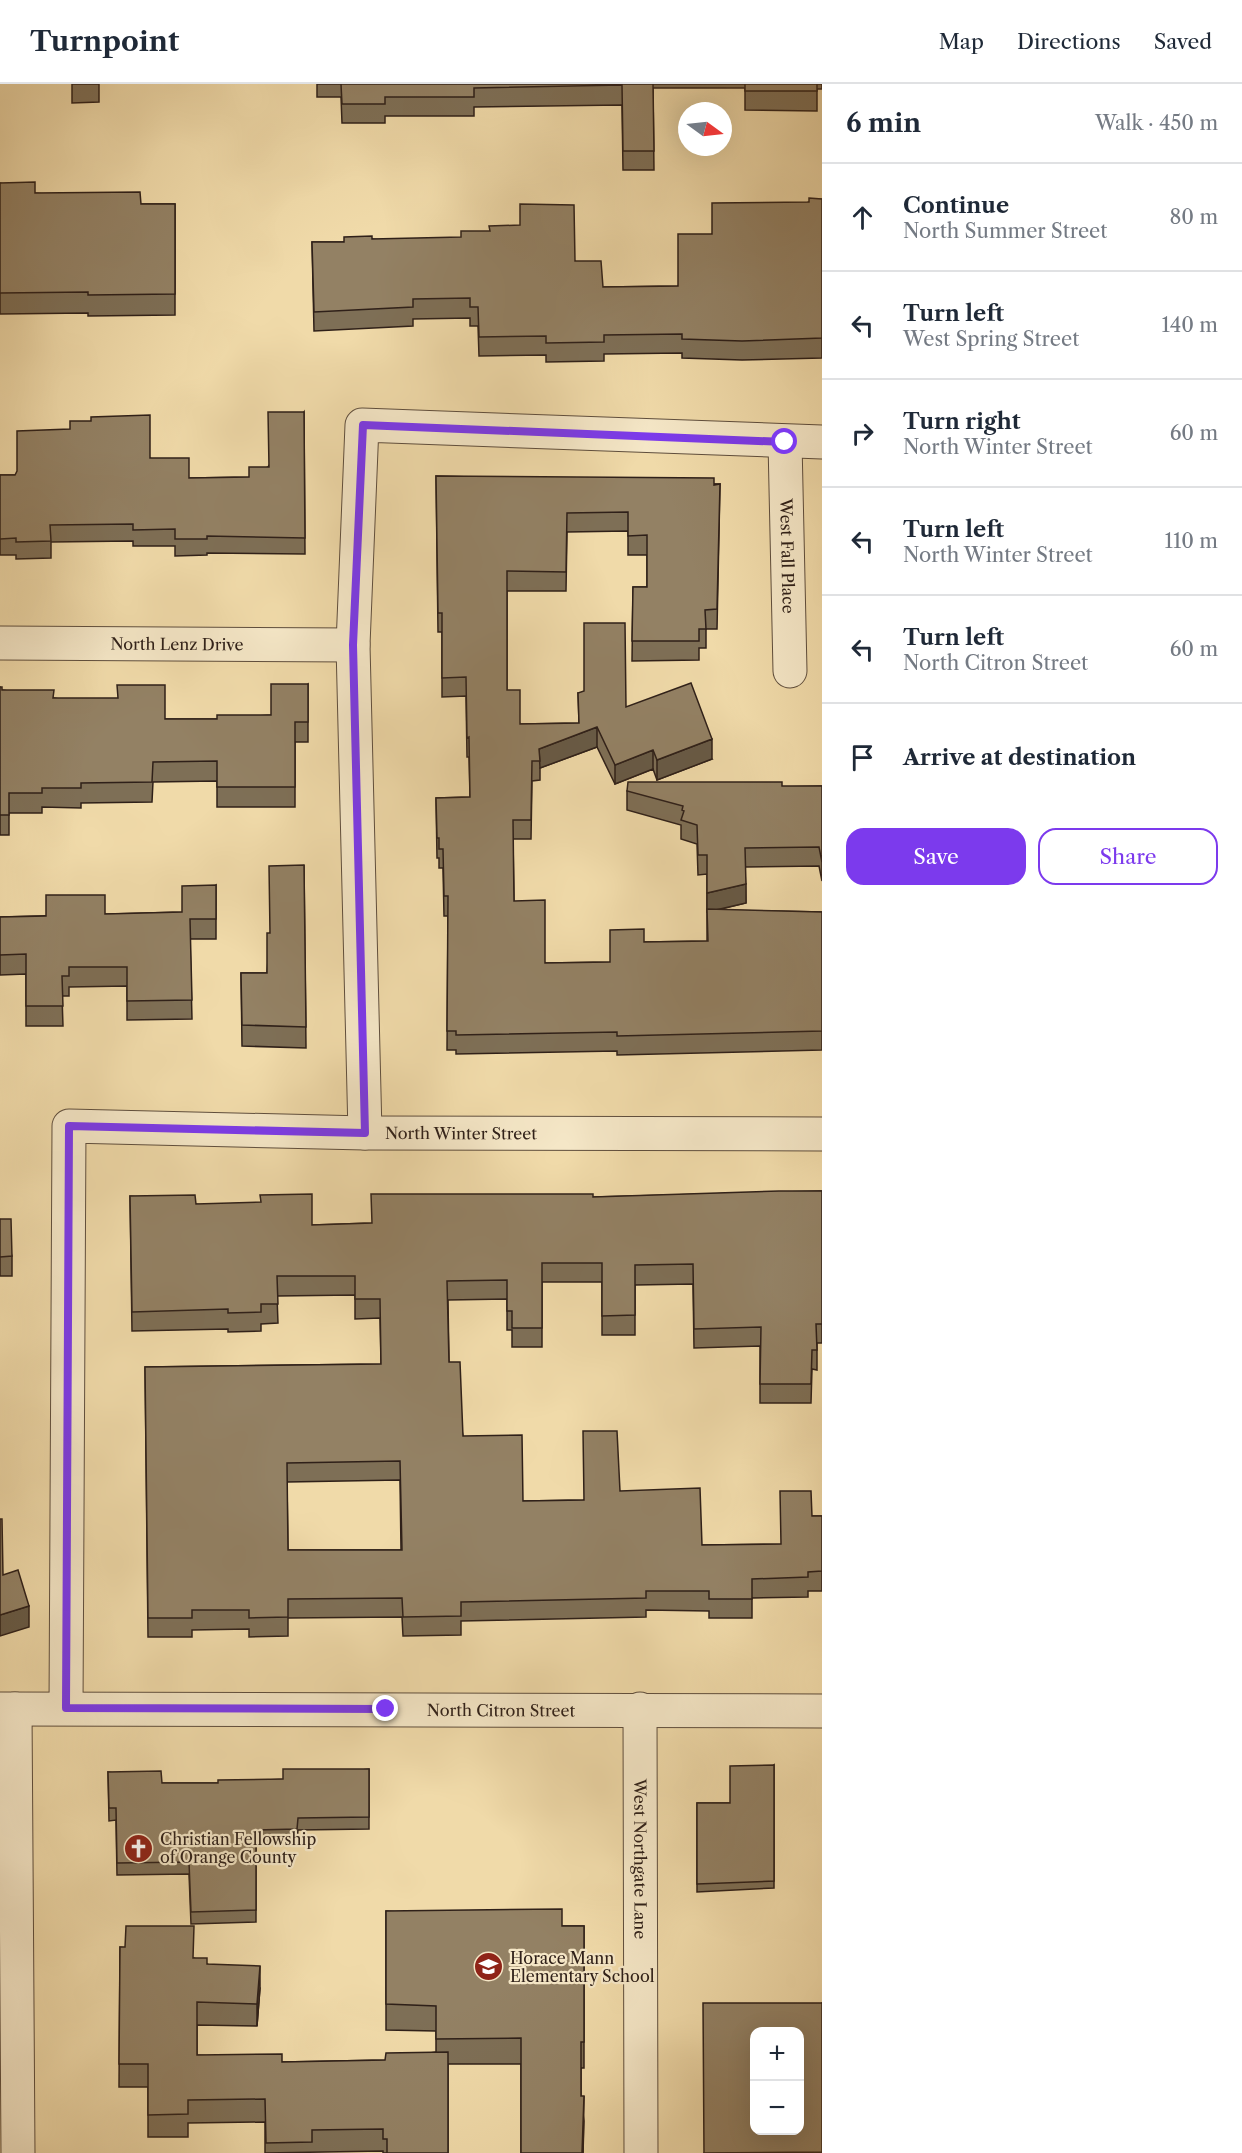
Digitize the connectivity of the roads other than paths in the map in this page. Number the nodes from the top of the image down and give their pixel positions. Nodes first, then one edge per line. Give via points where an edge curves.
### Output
1 (785, 442) junction
2 (822, 442) edge
3 (0, 643) edge
4 (353, 645) junction
5 (790, 670) dead end
6 (365, 1133) junction
7 (822, 1134) edge
8 (66, 1708) junction
9 (7, 1709) edge
10 (640, 1709) junction
11 (822, 1711) edge
12 (18, 2153) edge
13 (641, 2153) edge

1 - 2 street
1 - 4 street via 363,425
1 - 5 street, West Fall Place
3 - 4 street, North Lenz Drive
4 - 6 street
6 - 7 street, North Winter Street
6 - 8 street, North Winter Street via 69,1126
8 - 9 street, North Citron Street
8 - 10 street, North Citron Street
9 - 12 street
10 - 11 street, North Citron Street
10 - 13 street, West Northgate Lane

